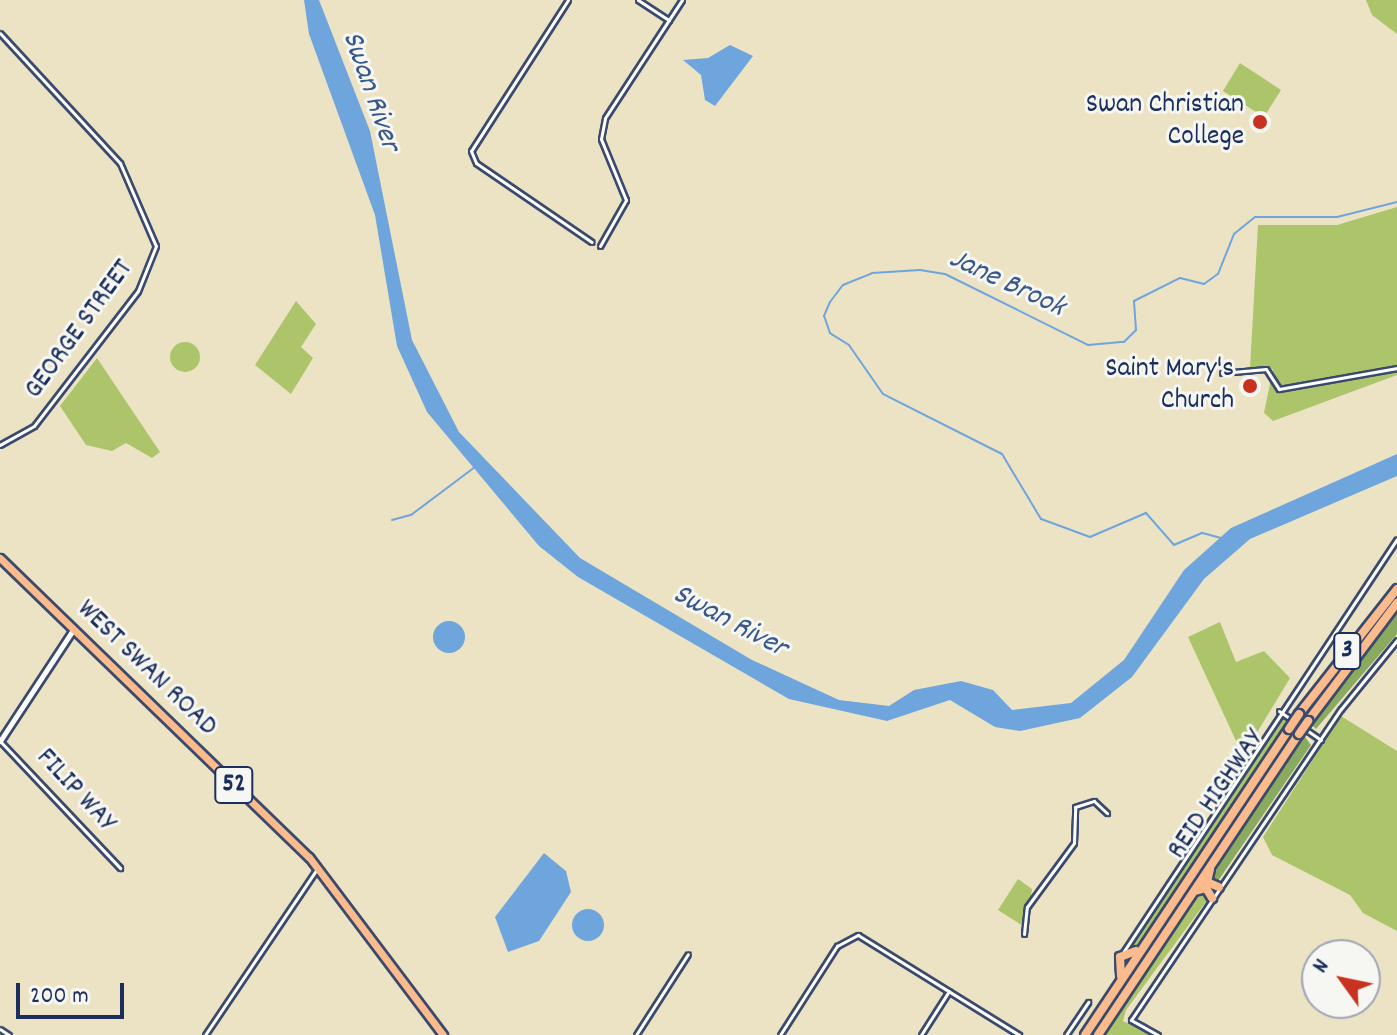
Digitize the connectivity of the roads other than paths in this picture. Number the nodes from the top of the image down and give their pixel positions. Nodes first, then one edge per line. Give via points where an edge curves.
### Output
1 (568, 0) edge
2 (638, 0) edge
3 (682, 0) edge
4 (669, 20) junction
5 (0, 33) edge
6 (592, 242) dead end
7 (600, 246) dead end
8 (1397, 368) edge
9 (1222, 373) dead end
10 (0, 445) edge
11 (1397, 539) edge
12 (0, 558) edge
13 (1397, 589) edge
14 (1397, 603) edge
15 (73, 630) junction
16 (1397, 640) edge
17 (1279, 711) junction
18 (1321, 740) junction
19 (0, 741) edge
20 (1107, 813) dead end
21 (1227, 837) junction
22 (120, 868) dead end
23 (318, 868) junction
24 (1219, 887) junction
25 (1212, 898) junction
26 (1175, 917) junction
27 (1152, 933) junction
28 (1024, 934) dead end
29 (688, 954) dead end
30 (1120, 957) junction
31 (949, 991) junction
32 (1112, 994) junction
33 (1088, 1002) dead end
34 (0, 1029) edge
35 (9, 1035) edge
36 (205, 1035) edge
37 (443, 1035) edge
38 (636, 1035) edge
39 (780, 1035) edge
40 (921, 1035) edge
41 (1019, 1035) edge
42 (1066, 1035) edge
43 (1085, 1035) edge
44 (1098, 1035) edge
45 (1158, 1035) edge

1 - 6 street via 471,151 476,163
2 - 4 street
3 - 4 street
4 - 7 street via 605,118 603,148 626,200
5 - 10 street, GEORGE STREET via 120,163 156,246 138,291 34,426
8 - 9 street via 1279,389 1266,369
11 - 17 street
12 - 15 main road, WEST SWAN ROAD / 52
13 - 27 highway, REID HIGHWAY / 3, bridge via 1299,714
14 - 21 highway, REID HIGHWAY / 3, bridge
15 - 19 street
15 - 23 main road, WEST SWAN ROAD / 52
16 - 18 street
17 - 18 street
17 - 30 street
18 - 24 street
19 - 22 street, FILIP WAY
20 - 28 street via 1094,801 1075,807 1074,843 1027,907
21 - 24 highway via 1206,878
21 - 26 highway, REID HIGHWAY / 3
23 - 36 street
23 - 37 main road, WEST SWAN ROAD / 52
24 - 25 street
25 - 26 highway via 1199,887
25 - 45 street via 1131,1020
26 - 44 highway, REID HIGHWAY / 3
27 - 30 highway via 1134,953
27 - 32 highway, REID HIGHWAY / 3
29 - 38 street
30 - 32 highway via 1124,970
31 - 39 street via 858,935 837,946
31 - 40 street
31 - 41 street
32 - 43 highway, REID HIGHWAY / 3
33 - 42 street
34 - 35 street

